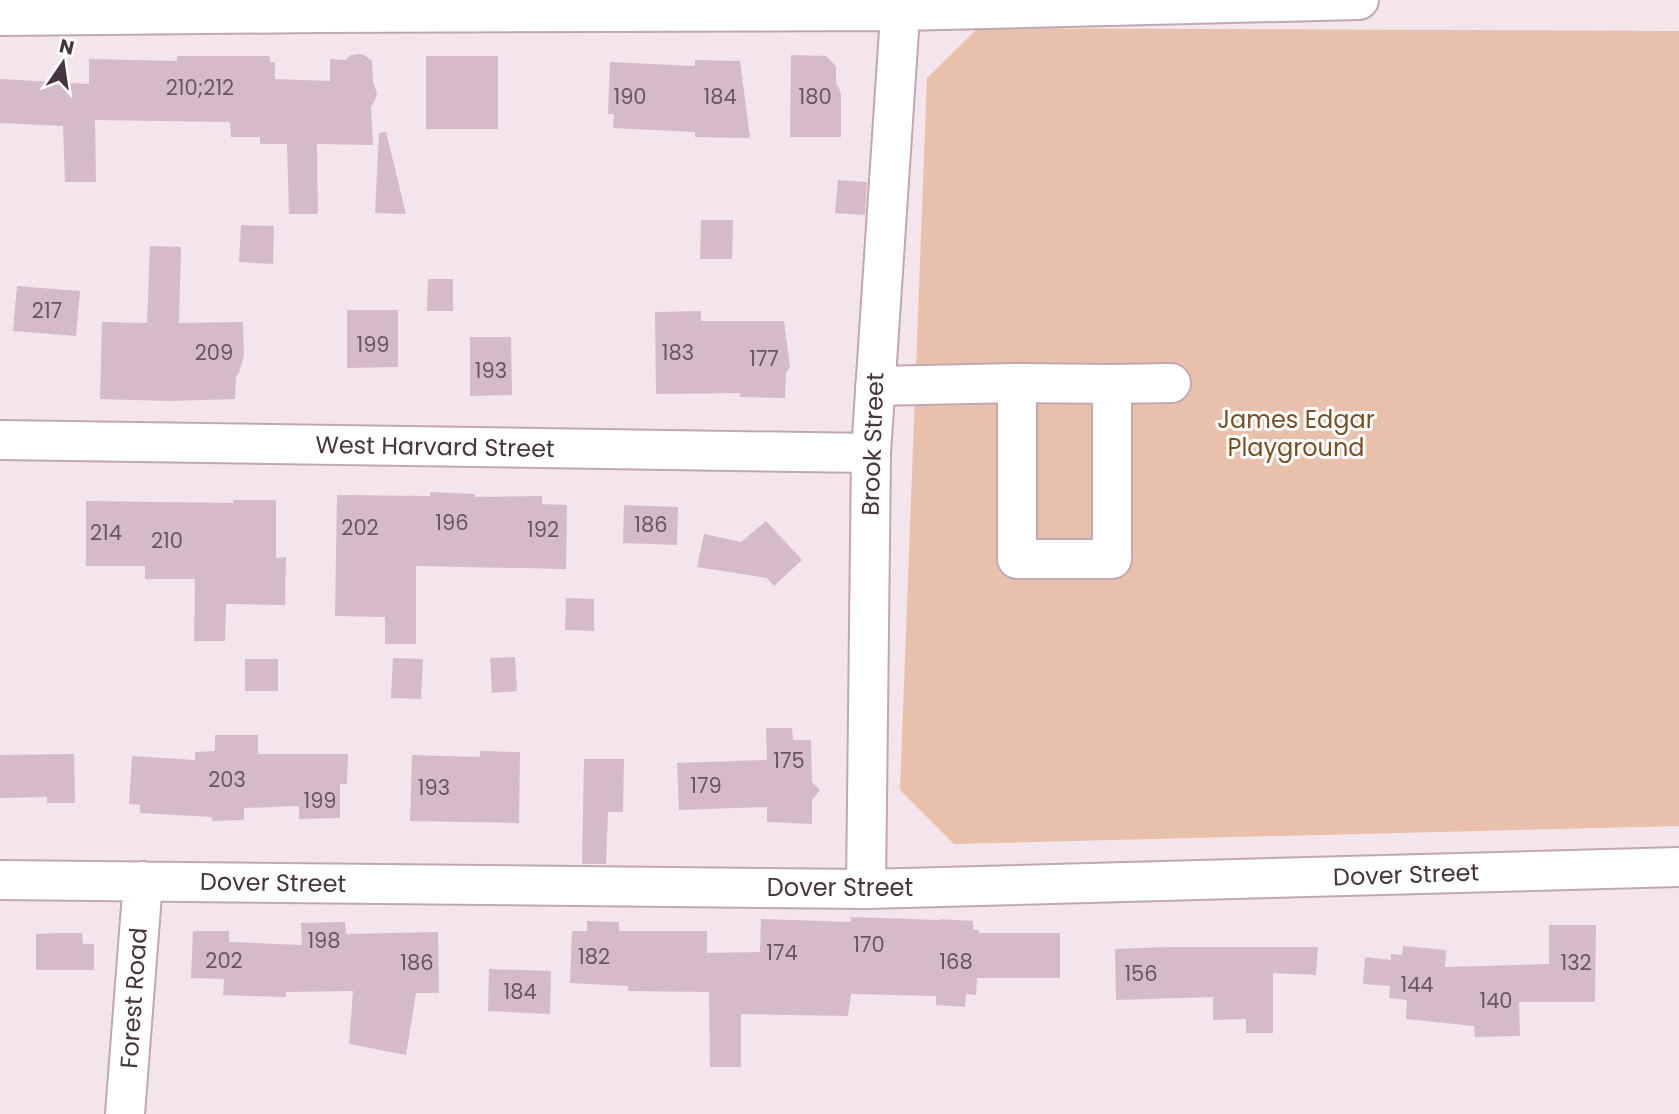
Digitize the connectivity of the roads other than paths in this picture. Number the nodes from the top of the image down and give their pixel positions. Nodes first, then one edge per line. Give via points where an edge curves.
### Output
1 (1359, 0) edge
2 (321, 6) edge
3 (900, 6) edge
4 (0, 16) edge
5 (1017, 383) junction
6 (1171, 383) dead end
7 (1112, 384) junction
8 (875, 386) junction
9 (0, 440) edge
10 (871, 453) junction
11 (1679, 867) edge
12 (0, 880) edge
13 (143, 881) junction
14 (866, 889) junction
15 (125, 1114) edge

1 - 3 street
2 - 3 street
2 - 4 street
3 - 8 street, Brook Street
5 - 7 street
5 - 7 street via 1017,559 1112,559
5 - 8 street
6 - 7 street
8 - 10 street, Brook Street
9 - 10 street, West Harvard Street
10 - 14 street, Brook Street
11 - 14 street, Dover Street
12 - 13 street, Dover Street
13 - 14 street, Dover Street
13 - 15 street, Forest Road

